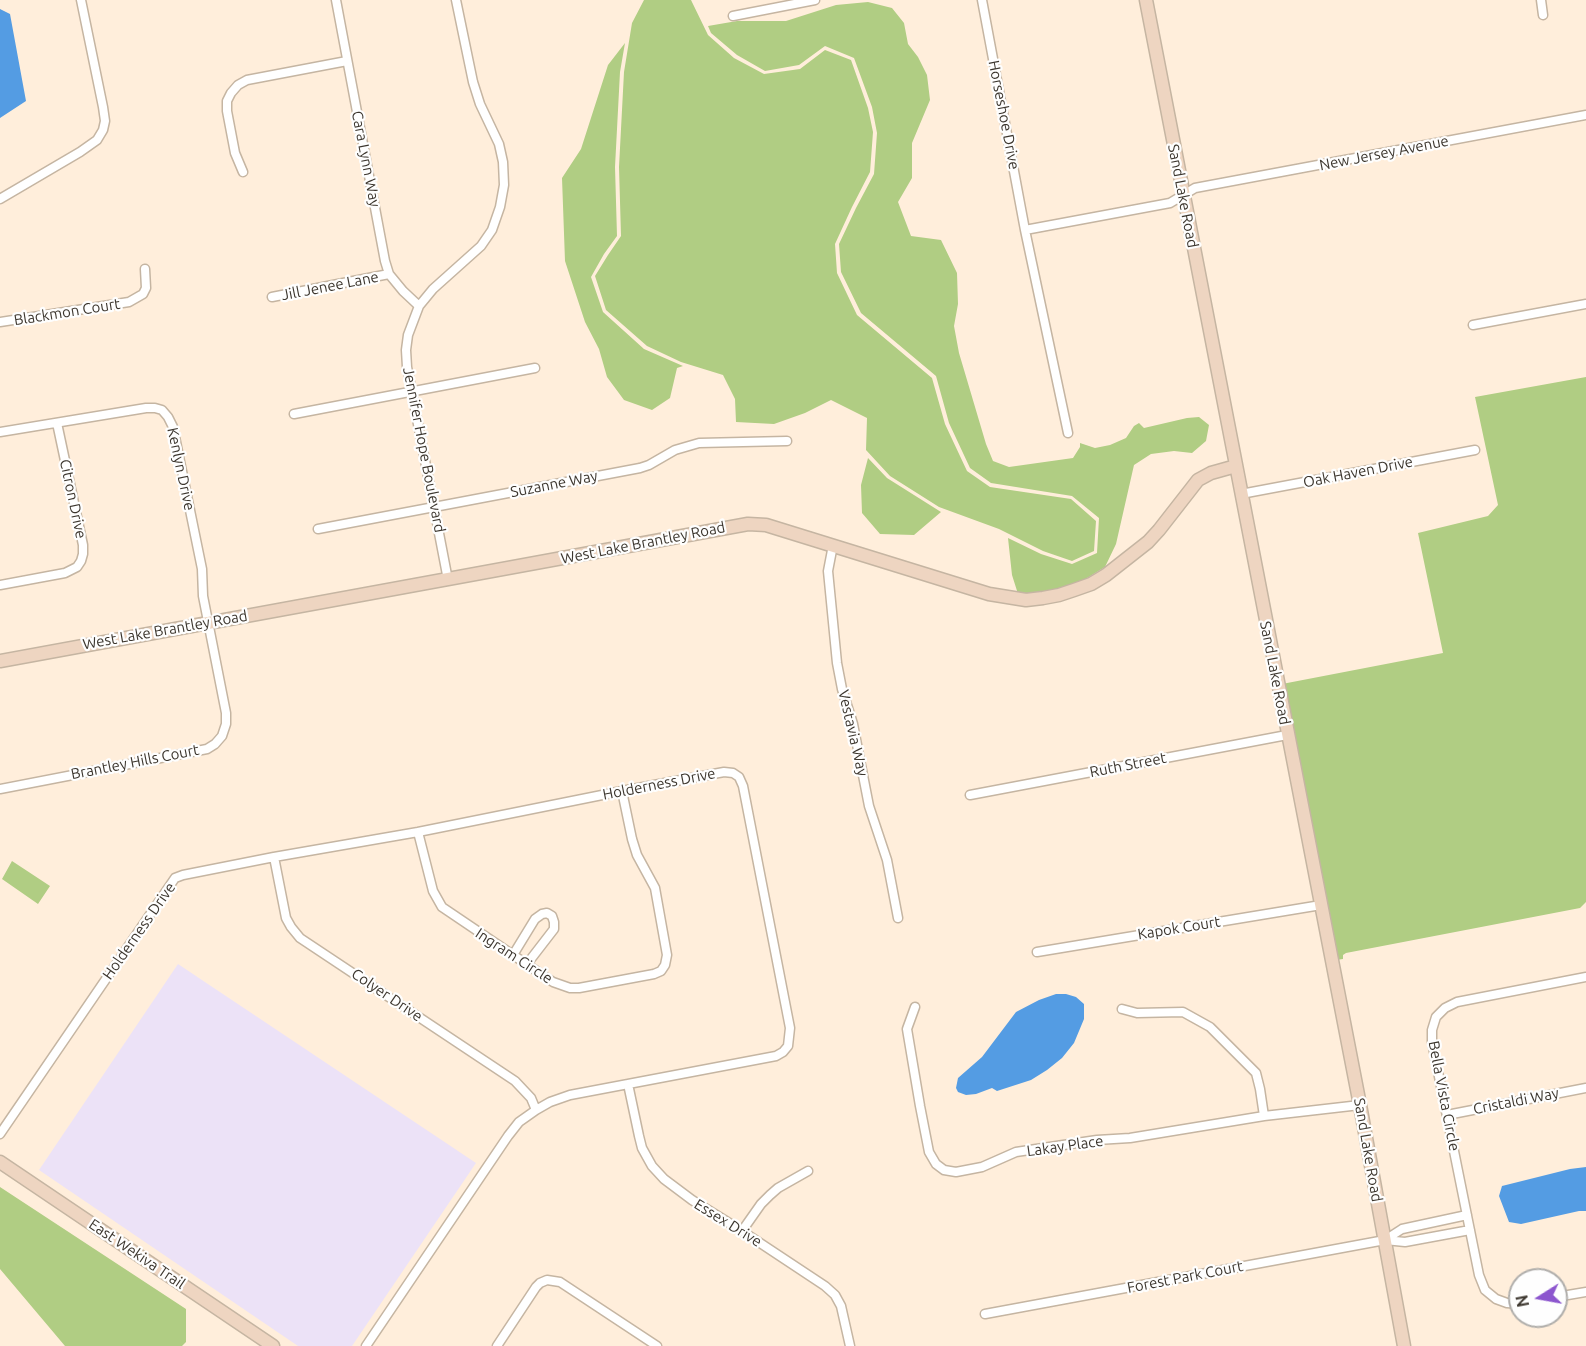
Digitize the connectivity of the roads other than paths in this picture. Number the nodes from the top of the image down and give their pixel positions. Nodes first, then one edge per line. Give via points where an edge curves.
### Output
1 (81, 0) edge
2 (336, 0) edge
3 (456, 0) edge
4 (815, 0) edge
5 (982, 0) edge
6 (1146, 0) edge
7 (1541, 0) edge
8 (1544, 15) dead end
9 (733, 16) dead end
10 (347, 61) junction
11 (1586, 115) edge
12 (243, 172) dead end
13 (1183, 195) junction
14 (0, 199) edge
15 (1025, 230) junction
16 (145, 269) dead end
17 (389, 274) junction
18 (272, 297) dead end
19 (1586, 304) edge
20 (419, 306) junction
21 (0, 322) edge
22 (1473, 325) dead end
23 (535, 368) dead end
24 (411, 391) junction
25 (294, 414) dead end
26 (57, 423) junction
27 (0, 432) edge
28 (1068, 433) dead end
29 (787, 441) dead end
30 (1475, 450) dead end
31 (1236, 466) junction
32 (1241, 494) junction
33 (435, 507) junction
34 (318, 529) dead end
35 (833, 545) junction
36 (448, 580) junction
37 (0, 585) edge
38 (208, 622) junction
39 (0, 661) edge
40 (1287, 735) junction
41 (0, 789) edge
42 (622, 791) junction
43 (970, 795) dead end
44 (418, 831) junction
45 (274, 857) junction
46 (1321, 905) junction
47 (898, 918) dead end
48 (1037, 952) dead end
49 (513, 955) junction
50 (527, 964) junction
51 (1586, 977) edge
52 (915, 1007) dead end
53 (1122, 1009) dead end
54 (628, 1084) junction
55 (1586, 1088) edge
56 (1360, 1105) junction
57 (536, 1110) junction
58 (1447, 1115) junction
59 (1264, 1116) junction
60 (0, 1134) edge
61 (0, 1162) edge
62 (808, 1171) dead end
63 (1467, 1215) junction
64 (1432, 1222) junction
65 (1470, 1230) junction
66 (742, 1231) junction
67 (1435, 1236) junction
68 (1385, 1240) junction
69 (1586, 1292) edge
70 (1568, 1295) edge
71 (1508, 1303) edge
72 (985, 1314) dead end
73 (265, 1344) edge
74 (366, 1346) edge
75 (497, 1346) edge
76 (657, 1346) edge
77 (850, 1346) edge
78 (1404, 1346) edge

1 - 14 street via 103,107 104,130 98,140 80,152
2 - 10 street, Cara Lynn Way
3 - 20 street, Jennifer Hope Boulevard via 472,82 499,144 504,185 492,230 481,246
4 - 9 street
5 - 15 street, Horseshoe Drive
6 - 13 street, Sand Lake Road
7 - 8 street
10 - 12 street via 238,85 227,101 227,111
10 - 17 street, Cara Lynn Way
11 - 13 street, New Jersey Avenue via 1198,187
13 - 15 street via 1170,203
13 - 31 street, Sand Lake Road
15 - 28 street, Horseshoe Drive
16 - 21 street, Blackmon Court via 146,288 129,302
17 - 18 street, Jill Jenee Lane
17 - 20 street, Cara Lynn Way
19 - 22 street
20 - 24 street, Jennifer Hope Boulevard via 406,350
23 - 24 street
24 - 25 street
24 - 33 street, Jennifer Hope Boulevard
26 - 27 street, Kenlyn Drive
26 - 37 street, Citron Drive via 83,545 81,561 65,573
26 - 38 street, Kenlyn Drive via 146,408 162,410 168,417 202,569
29 - 33 street, Suzanne Way via 699,443 640,468
30 - 32 street, Oak Haven Drive
31 - 32 street, Sand Lake Road
31 - 35 street, West Lake Brantley Road via 1198,480 1148,542 1120,565 1091,584 1059,595 1026,600 989,594
32 - 40 street, Sand Lake Road
33 - 34 street, Suzanne Way
33 - 36 street, Jennifer Hope Boulevard
35 - 36 street, West Lake Brantley Road via 766,525 748,524
35 - 47 street, Vestavia Way via 828,575 837,663
36 - 38 street, West Lake Brantley Road
38 - 39 street, West Lake Brantley Road
38 - 41 street, Brantley Hills Court via 226,712 222,736 215,744
40 - 43 street, Ruth Street
40 - 46 street, Sand Lake Road
42 - 44 street, Holderness Drive
42 - 50 street, Ingram Circle via 632,839 655,888 667,955 665,966 654,974 570,988 553,982
42 - 54 street, Holderness Drive via 724,772 739,777 744,786 789,1028 788,1046 776,1056
44 - 45 street, Holderness Drive
44 - 49 street, Ingram Circle via 433,891 442,907
45 - 57 street, Colyer Drive via 286,918 300,938 515,1081
45 - 60 street, Holderness Drive via 175,878
46 - 48 street, Kapok Court
46 - 56 street, Sand Lake Road
49 - 50 street, Ingram Circle
49 - 50 street via 535,919 542,914 552,916 554,929
51 - 58 street, Bella Vista Circle via 1457,1002 1445,1008 1432,1030 1432,1042
52 - 59 street, Lakay Place via 907,1029 920,1106 929,1152 944,1170 982,1167 1016,1152
53 - 59 street via 1137,1013 1183,1012 1210,1027 1256,1073
54 - 57 street, Holderness Drive via 570,1095
54 - 66 street, Essex Drive via 640,1142 652,1166 692,1200
55 - 58 street, Cristaldi Way
56 - 59 street, Lakay Place
56 - 68 street, Sand Lake Road
57 - 74 street, Holderness Drive via 508,1136
58 - 63 street, Bella Vista Circle
61 - 73 street, East Wekiva Trail
62 - 66 street via 770,1195
63 - 64 street
63 - 65 street, Bella Vista Circle
64 - 67 street
64 - 68 street via 1402,1229
65 - 67 street
65 - 71 street, Bella Vista Circle via 1485,1290
66 - 77 street, Essex Drive via 835,1295
67 - 68 street via 1405,1242
68 - 72 street, Forest Park Court
68 - 78 street, Sand Lake Road
69 - 70 street
75 - 76 street via 536,1287 547,1280 560,1282

